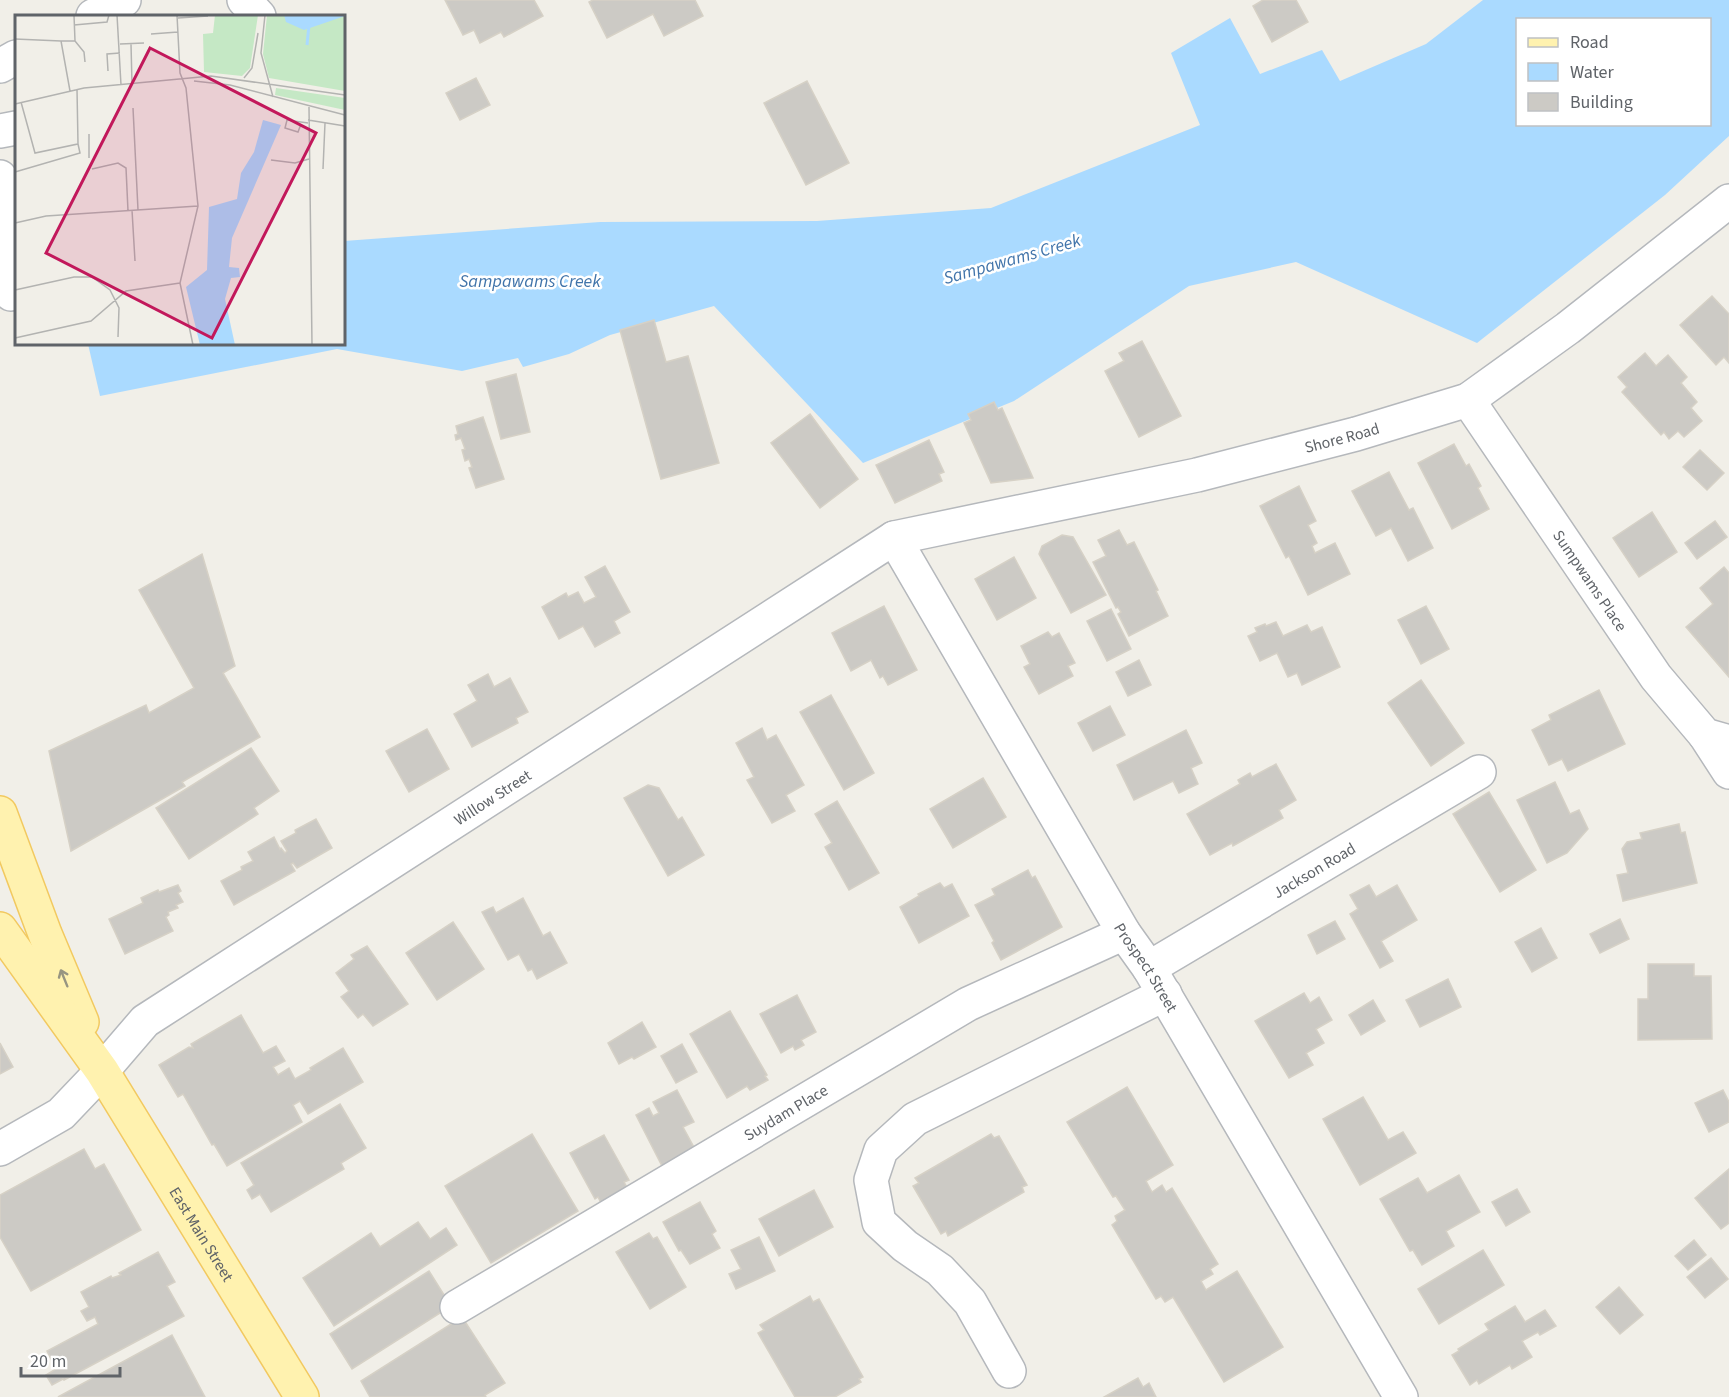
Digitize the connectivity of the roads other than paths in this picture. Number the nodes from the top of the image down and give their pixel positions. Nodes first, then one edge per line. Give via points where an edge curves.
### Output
1 (124, 0) edge
2 (244, 0) edge
3 (95, 15) edge
4 (258, 15) edge
5 (15, 58) edge
6 (0, 66) edge
7 (15, 128) edge
8 (0, 131) edge
9 (0, 177) edge
10 (1729, 201) edge
11 (14, 236) edge
12 (11, 294) dead end
13 (1468, 400) junction
14 (894, 538) junction
15 (1717, 739) edge
16 (1479, 772) dead end
17 (1729, 772) edge
18 (0, 813) edge
19 (0, 929) edge
20 (1124, 933) junction
21 (1157, 981) junction
22 (102, 1071) junction
23 (0, 1149) edge
24 (457, 1307) dead end
25 (1009, 1371) dead end
26 (300, 1396) edge
27 (1401, 1397) edge

1 - 3 street
2 - 4 street
5 - 6 street
7 - 8 street
9 - 11 street
10 - 13 street, Shore Road via 1568,328
11 - 12 street
13 - 14 street, Shore Road via 1197,475
13 - 15 street, Sumpwams Place via 1656,677
14 - 20 street, Prospect Street
14 - 22 street, Willow Street via 145,1021
15 - 17 street, Sumpwams Place
16 - 21 street, Jackson Road
22 -> 18 main road, East Main Street
19 - 22 main road, East Main Street
20 - 21 street, Prospect Street
20 - 24 street, Suydam Place via 968,1004
21 - 25 street, Jackson Road via 915,1119 881,1150 871,1180 879,1222 904,1246 940,1270 970,1302
21 - 27 street, Prospect Street
22 - 23 street, Willow Street via 61,1114
22 - 26 main road, East Main Street

